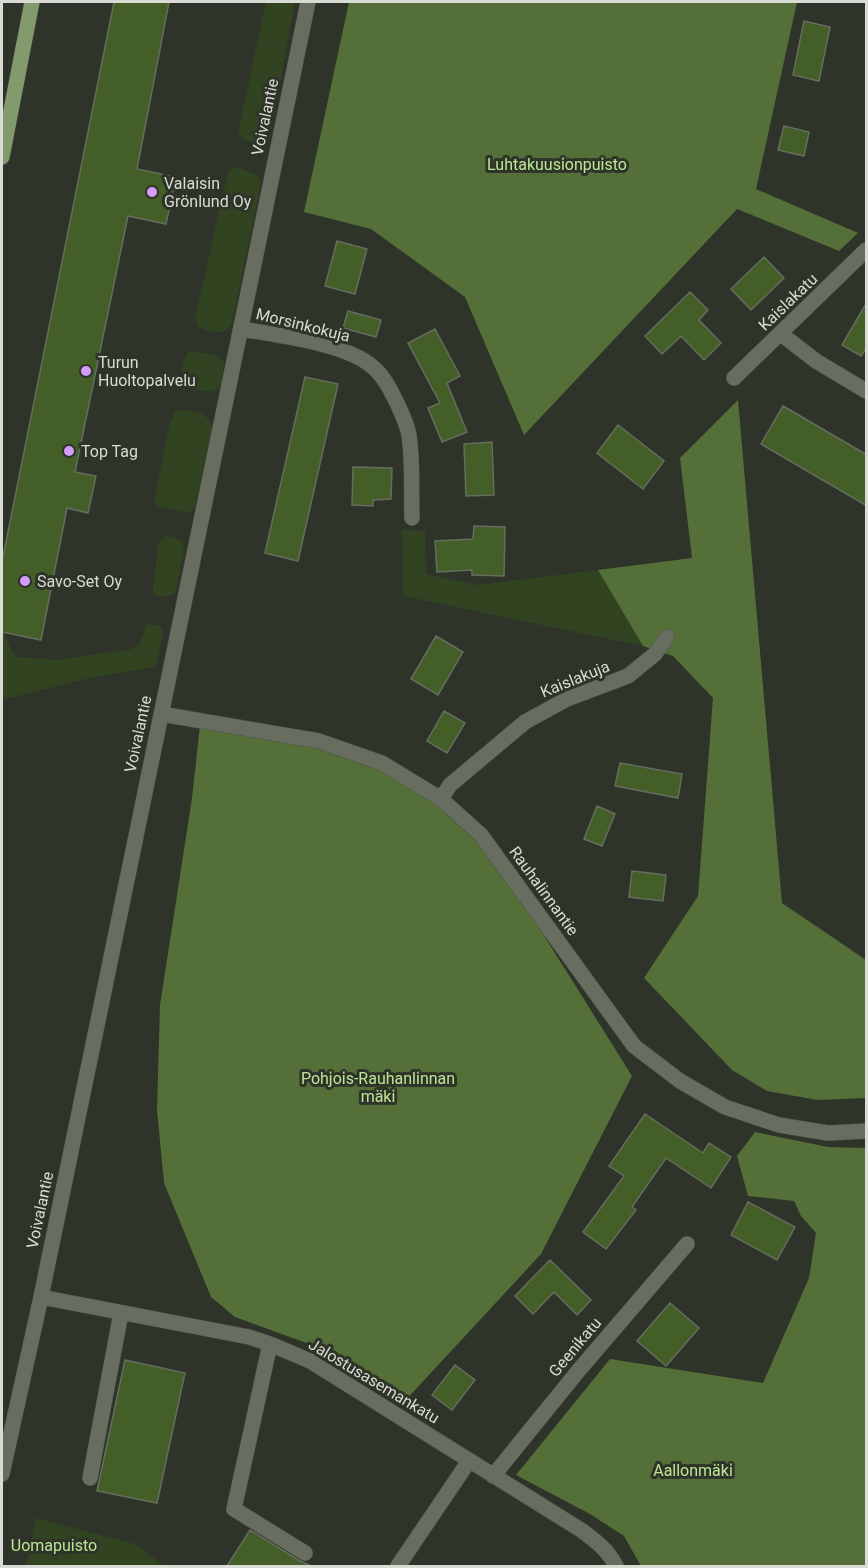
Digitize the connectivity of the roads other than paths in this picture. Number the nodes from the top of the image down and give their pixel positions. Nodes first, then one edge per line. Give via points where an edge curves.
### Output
1 (33, 2) edge
2 (308, 2) edge
3 (2, 157) edge
4 (867, 250) edge
5 (241, 329) junction
6 (781, 334) junction
7 (734, 378) dead end
8 (867, 391) edge
9 (412, 518) dead end
10 (667, 637) dead end
11 (161, 714) junction
12 (441, 799) junction
13 (867, 1131) edge
14 (687, 1244) dead end
15 (41, 1297) junction
16 (122, 1313) junction
17 (270, 1344) junction
18 (469, 1461) junction
19 (2, 1474) edge
20 (493, 1476) junction
21 (90, 1478) dead end
22 (304, 1553) dead end
23 (398, 1566) edge
24 (616, 1566) edge

1 - 3 main road
2 - 5 street, Voivalantie
4 - 6 street, Kaislakatu
5 - 9 street, Morsinkokuja via 325,345 378,371 407,425
5 - 11 street, Voivalantie
6 - 7 street, Kaislakatu
6 - 8 street via 816,361
10 - 12 street, Kaislakuja via 655,654 628,676 567,699 525,722 450,785
11 - 12 street, Rauhalinnantie via 319,741 382,763
11 - 15 street, Voivalantie
12 - 13 street, Rauhalinnantie via 481,835 634,1046 680,1081 725,1107 779,1125 828,1133
14 - 20 street, Geenikatu
15 - 16 street, Jalostusasemankatu
15 - 19 street, Voivalantie
16 - 17 street, Jalostusasemankatu
16 - 21 street
17 - 18 street, Jalostusasemankatu via 331,1373
17 - 22 street via 234,1509
18 - 20 street, Jalostusasemankatu
18 - 23 street
20 - 24 street, Jalostusasemankatu via 598,1542

